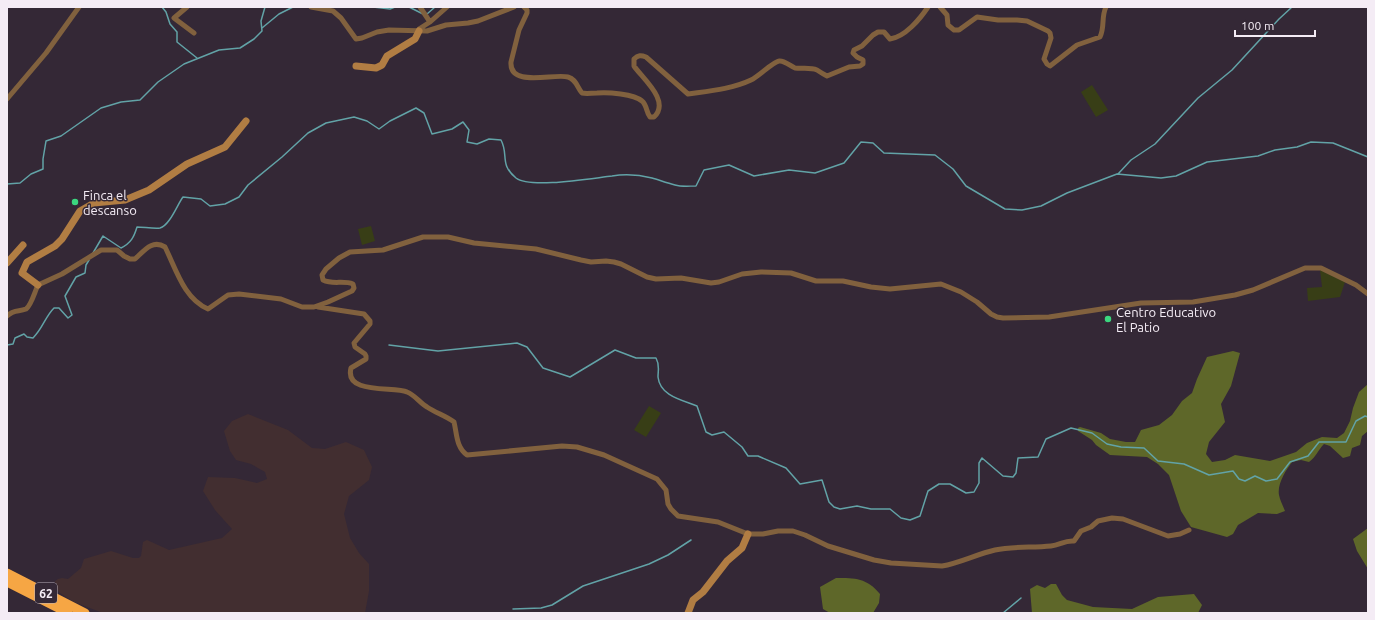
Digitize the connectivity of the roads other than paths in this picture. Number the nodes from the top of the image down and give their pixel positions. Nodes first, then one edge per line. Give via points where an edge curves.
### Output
1 (79, 7) edge
2 (187, 7) edge
3 (311, 7) edge
4 (420, 7) edge
5 (447, 7) edge
6 (514, 7) edge
7 (524, 7) edge
8 (928, 7) edge
9 (940, 7) edge
10 (1106, 7) edge
11 (429, 20) junction
12 (419, 31) junction
13 (194, 33) dead end
14 (356, 66) dead end
15 (7, 99) edge
16 (246, 121) dead end
17 (23, 245) dead end
18 (7, 262) edge
19 (38, 285) junction
20 (1368, 294) edge
21 (314, 307) junction
22 (7, 316) edge
23 (1189, 530) dead end
24 (748, 534) junction
25 (7, 573) edge
26 (7, 582) edge
27 (68, 613) edge
28 (85, 613) edge
29 (688, 613) edge

1 - 15 street via 46,53
2 - 13 street via 174,18
3 - 12 street via 334,11 356,39 389,30
4 - 11 street
5 - 11 street
6 - 12 street via 478,20
7 - 8 street via 527,13 519,30 510,65 513,72 533,79 568,77 585,94 598,92 638,97 645,103 650,117 654,117 659,108 658,102 652,88 634,66 634,59 637,56 646,57 688,94 729,88 750,81 779,61 796,68 810,68 827,76 863,64 863,60 853,53 854,50 878,32 884,32 890,39 895,39 906,32
9 - 10 street via 947,15 948,25 954,30 959,30 977,17 1027,21 1048,31 1051,38 1044,59 1050,66 1077,45 1100,37 1104,30 1102,18
11 - 12 street
12 - 14 street via 415,39 387,56 382,65 376,68
16 - 19 street via 225,147 187,164 149,190 125,200 94,203 80,211 55,246 27,262 22,273
17 - 18 street
19 - 21 street via 62,274 101,250 117,250 130,259 135,259 154,244 165,247 176,273 191,297 208,309 228,295 239,294 281,299 302,307
19 - 22 street via 27,308
20 - 21 street via 1356,285 1321,268 1305,268 1253,290 1193,302 1141,303 1049,317 1003,318 991,314 961,292 941,284 890,289 843,281 816,281 791,273 767,272 742,274 711,283 681,278 656,279 606,260 591,262 530,248 474,243 448,237 423,237 383,250 350,252 326,269 322,275 323,280 327,282 346,282 353,284 354,288
21 - 24 street via 364,314 370,324 354,343 366,359 351,368 351,376 359,385 408,392 427,407 450,419 454,422 460,447 466,456 562,446 577,447 604,455 657,479 666,490 668,504 678,516 718,522
23 - 24 street via 1168,536 1122,519 1112,518 1098,521 1081,531 1074,541 1007,548 942,566 874,560 793,531
24 - 29 street via 742,548 727,561 703,592 693,600
25 - 28 highway, 62
26 - 27 highway, 62

